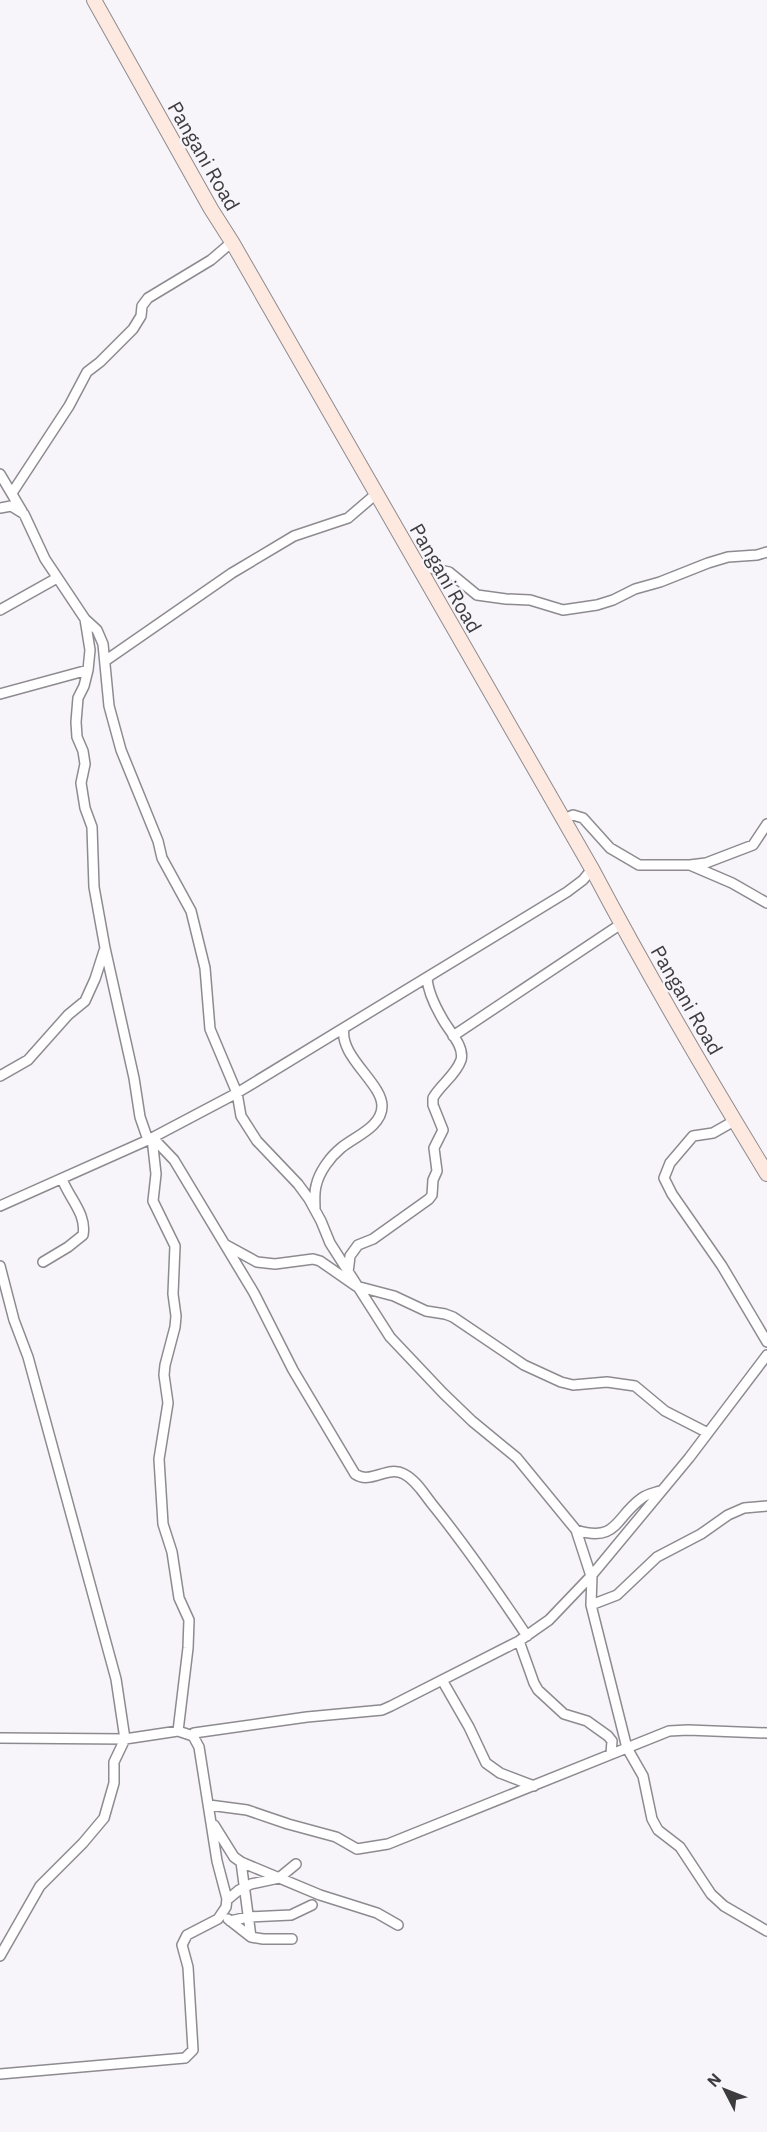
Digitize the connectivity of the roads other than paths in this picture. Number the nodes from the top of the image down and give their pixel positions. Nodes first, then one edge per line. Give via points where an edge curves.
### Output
1 (94, 0) edge
2 (232, 242) junction
3 (0, 474) edge
4 (12, 493) junction
5 (376, 494) junction
6 (0, 508) edge
7 (24, 513) junction
8 (767, 552) edge
9 (417, 565) junction
10 (57, 578) junction
11 (0, 610) edge
12 (85, 619) junction
13 (105, 661) junction
14 (88, 670) junction
15 (0, 694) edge
16 (562, 820) junction
17 (767, 825) edge
18 (690, 866) junction
19 (592, 869) junction
20 (767, 903) edge
21 (621, 924) junction
22 (105, 948) junction
23 (431, 974) junction
24 (344, 1029) junction
25 (453, 1036) junction
26 (0, 1076) edge
27 (237, 1093) junction
28 (734, 1121) junction
29 (151, 1139) junction
30 (767, 1174) edge
31 (62, 1179) junction
32 (0, 1206) edge
33 (315, 1210) junction
34 (224, 1244) junction
35 (43, 1262) dead end
36 (0, 1266) edge
37 (348, 1273) junction
38 (2, 1281) edge
39 (356, 1286) junction
40 (767, 1342) edge
41 (767, 1355) edge
42 (708, 1433) junction
43 (661, 1490) junction
44 (767, 1506) edge
45 (576, 1530) junction
46 (591, 1575) junction
47 (591, 1605) junction
48 (523, 1639) junction
49 (442, 1680) junction
50 (177, 1731) junction
51 (767, 1733) edge
52 (193, 1736) junction
53 (0, 1738) edge
54 (125, 1739) junction
55 (627, 1748) junction
56 (611, 1754) junction
57 (534, 1786) junction
58 (209, 1805) junction
59 (213, 1823) junction
60 (241, 1862) junction
61 (296, 1864) dead end
62 (279, 1878) junction
63 (245, 1887) junction
64 (226, 1900) junction
65 (312, 1905) dead end
66 (221, 1915) junction
67 (248, 1917) junction
68 (231, 1921) junction
69 (398, 1925) dead end
70 (767, 1931) edge
71 (250, 1937) junction
72 (292, 1940) dead end
73 (0, 1956) edge
74 (0, 2074) edge

1 - 2 main road, Pangani Road
2 - 4 street via 211,260 148,298 133,329 87,372
2 - 5 main road, Pangani Road
3 - 4 street
4 - 7 street
5 - 9 main road, Pangani Road
5 - 13 street via 348,518 294,536 232,573
6 - 7 street via 11,507
7 - 10 street
8 - 9 street via 728,557 634,589 614,600 562,610 530,600 477,595 449,572
9 - 16 main road, Pangani Road
10 - 11 street
10 - 12 street
12 - 13 street via 97,630
12 - 14 street via 90,650
13 - 27 street via 109,706 120,750 162,858 191,911 205,968 210,1029
14 - 15 street
14 - 22 street via 78,698 76,722 85,764 81,783 92,826 94,887
16 - 18 street via 573,815 583,818 605,843 633,862
16 - 19 main road, Pangani Road
17 - 18 street via 753,844
18 - 20 street
19 - 21 main road, Pangani Road
19 - 23 street via 567,892
21 - 25 street
21 - 28 main road, Pangani Road
22 - 26 street via 85,1001 28,1060
22 - 29 street via 140,1118
23 - 24 street
23 - 25 street via 428,986
24 - 27 street
24 - 33 street via 347,1046 382,1107 374,1124 327,1162 315,1188
25 - 37 street via 460,1048 460,1061 433,1098 443,1130 434,1148 437,1171 432,1195 381,1234 358,1245 350,1256
27 - 29 street
27 - 33 street via 248,1129 298,1184
28 - 30 main road, Pangani Road
28 - 40 street via 713,1133 693,1136 670,1163 664,1178
29 - 31 street
29 - 34 street via 174,1160
29 - 50 street via 156,1173 153,1201 175,1246 176,1327 165,1365 168,1403 159,1459 163,1524 179,1598 189,1620
31 - 32 street
31 - 35 street via 80,1212 83,1235
33 - 37 street
34 - 39 street via 257,1262 320,1261
34 - 48 street via 355,1474 369,1478 395,1471 409,1477 447,1522
36 - 38 street
37 - 39 street
38 - 54 street via 28,1357 116,1679
39 - 42 street via 453,1317 524,1365 561,1382 635,1386 666,1411
39 - 45 street via 398,1346 458,1407 517,1458
41 - 42 street
42 - 43 street
43 - 45 street via 644,1496 608,1531 598,1534
43 - 46 street
44 - 47 street via 744,1508 728,1515 657,1557 617,1595
45 - 46 street
46 - 47 street
46 - 48 street via 549,1620
47 - 55 street
48 - 49 street
48 - 56 street via 538,1690 564,1714 587,1721 608,1736 612,1741
49 - 52 street via 382,1710
49 - 57 street via 486,1763
50 - 52 street
50 - 54 street
51 - 55 street via 669,1731
52 - 58 street via 199,1747
53 - 54 street
54 - 73 street via 114,1762 114,1783 104,1818 40,1886
55 - 56 street
55 - 70 street via 642,1776 658,1830 680,1847 711,1894
56 - 57 street
57 - 58 street via 388,1844 357,1849 336,1837 247,1809
58 - 59 street
59 - 60 street
59 - 64 street
60 - 62 street
60 - 63 street
61 - 62 street
62 - 63 street
62 - 69 street via 377,1913
63 - 64 street
63 - 67 street
64 - 66 street
65 - 67 street via 291,1915
66 - 68 street
66 - 74 street via 183,1941 194,2042 193,2050 185,2058
67 - 68 street
67 - 71 street
68 - 71 street
71 - 72 street

